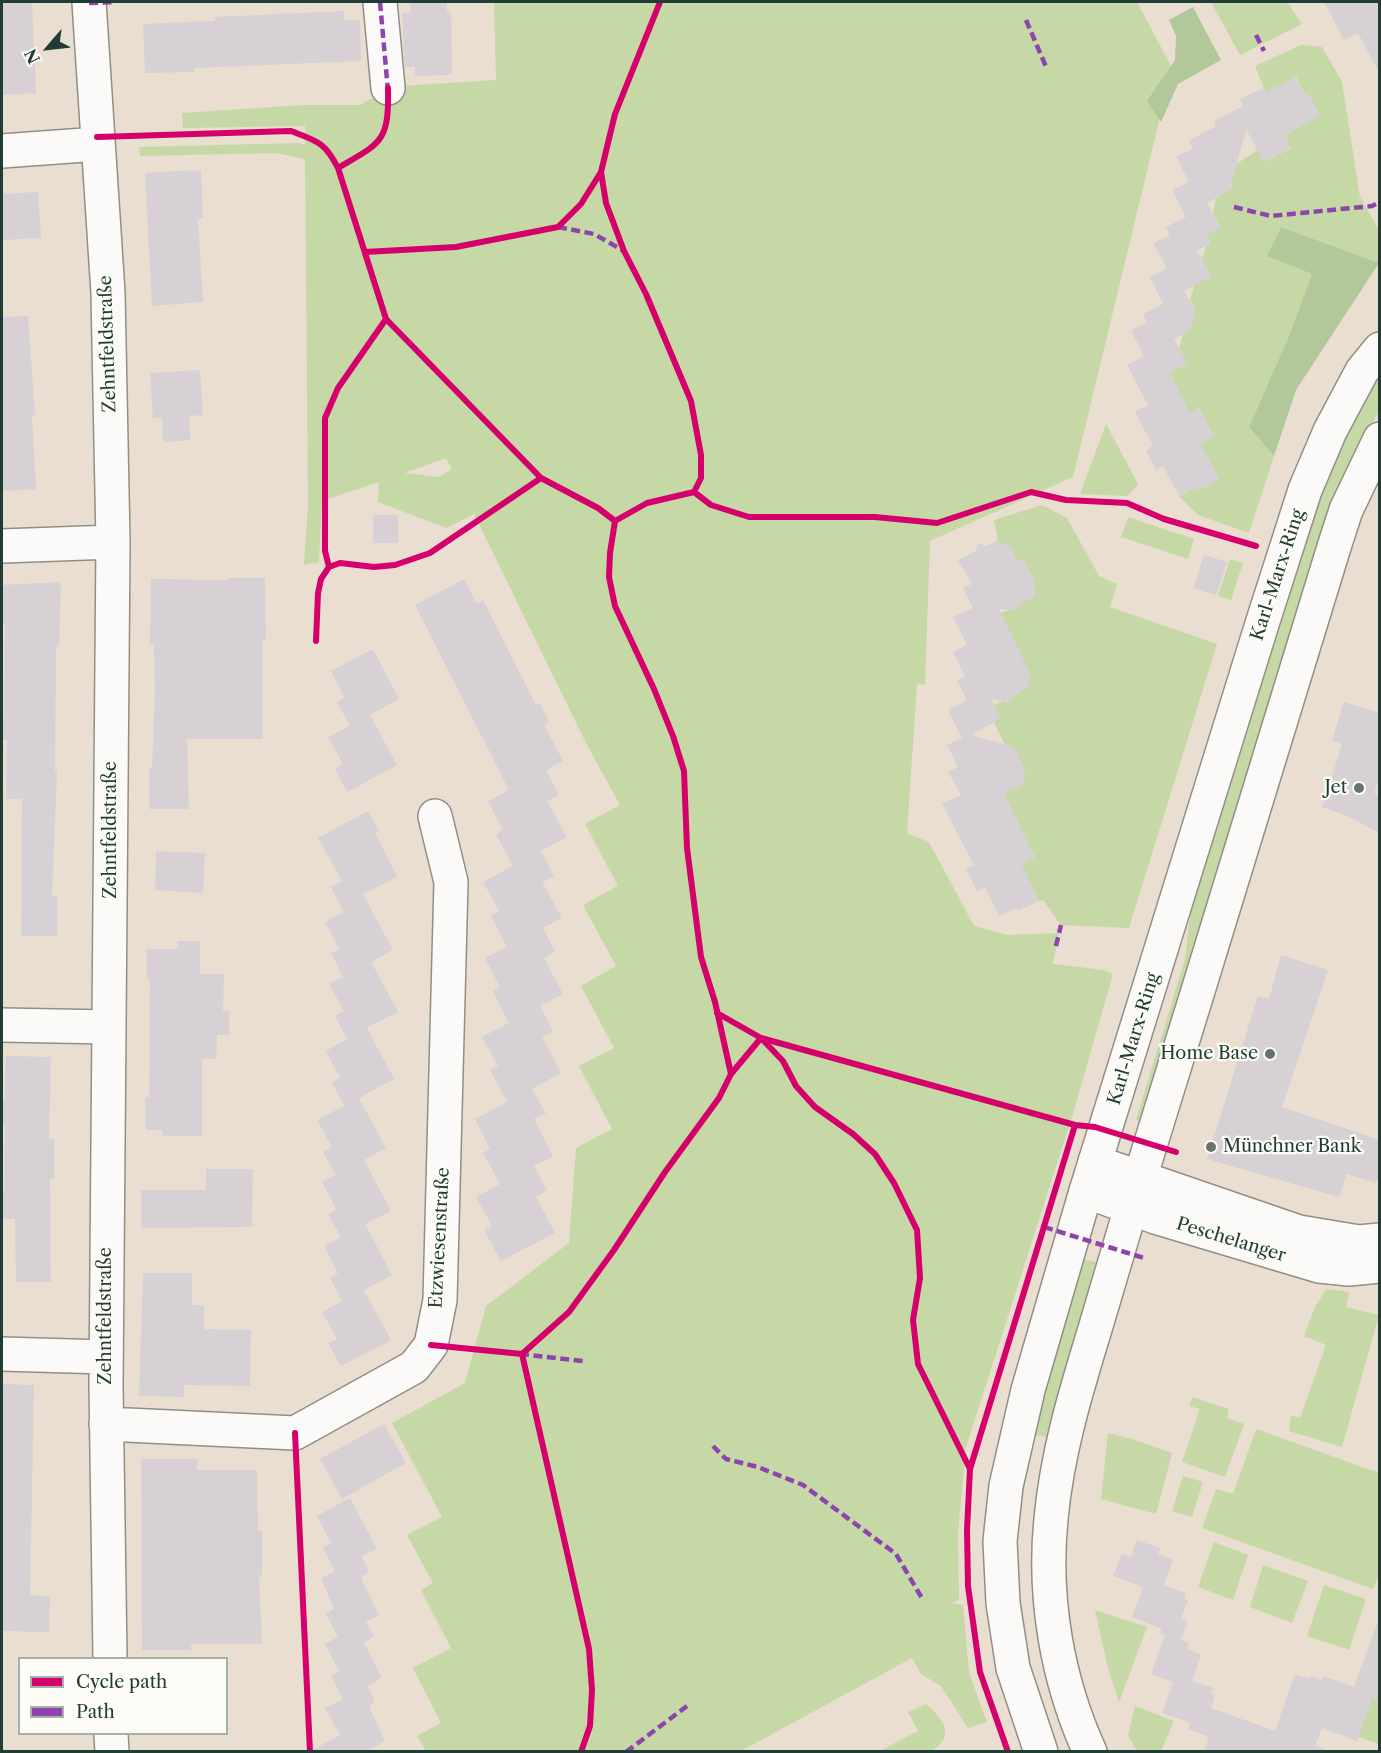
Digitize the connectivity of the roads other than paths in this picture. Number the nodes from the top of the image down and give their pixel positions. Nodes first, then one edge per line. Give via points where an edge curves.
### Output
1 (98, 2) edge
2 (380, 2) edge
3 (388, 88) dead end
4 (98, 144) junction
5 (2, 151) edge
6 (1380, 349) edge
7 (1380, 439) edge
8 (113, 542) junction
9 (2, 546) edge
10 (435, 816) dead end
11 (2, 1025) edge
12 (109, 1027) junction
13 (1091, 1176) junction
14 (1140, 1178) junction
15 (1130, 1208) junction
16 (1380, 1240) edge
17 (1380, 1266) edge
18 (2, 1354) edge
19 (106, 1357) junction
20 (106, 1424) junction
21 (110, 1657) edge
22 (111, 1735) edge
23 (112, 1752) edge
24 (1041, 1752) edge
25 (1090, 1752) edge

1 - 4 street, Zehntfeldstraße
2 - 3 street
4 - 5 street
4 - 8 street, Zehntfeldstraße via 108,293
6 - 13 street, Karl-Marx-Ring via 1362,371 1335,421 1305,490
7 - 14 street via 1346,510
8 - 9 street
8 - 12 street, Zehntfeldstraße
10 - 20 street, Etzwiesenstraße via 451,882 440,1300 431,1345 414,1367 295,1433
11 - 12 street
12 - 19 street, Zehntfeldstraße
13 - 14 street, Peschelanger
13 - 15 street, Peschelanger
13 - 24 street, Karl-Marx-Ring via 1028,1390 1006,1486 1000,1541 1003,1603 1013,1668
14 - 15 street
14 - 16 street, Peschelanger via 1299,1232 1359,1242
15 - 17 street, Peschelanger via 1319,1266
15 - 25 street via 1061,1448 1050,1520 1048,1566 1054,1632
18 - 19 street
19 - 20 street, Zehntfeldstraße
20 - 21 street, Zehntfeldstraße
22 - 23 street

